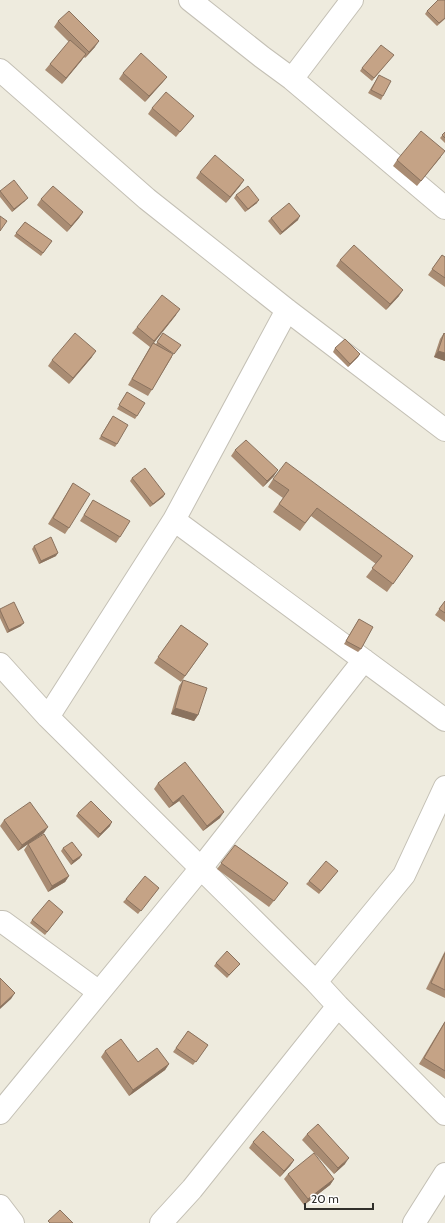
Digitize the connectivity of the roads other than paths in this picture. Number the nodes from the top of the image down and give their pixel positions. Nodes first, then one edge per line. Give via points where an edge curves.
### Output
1 (190, 0) edge
2 (352, 0) edge
3 (0, 70) edge
4 (292, 79) junction
5 (445, 208) edge
6 (287, 310) junction
7 (445, 430) edge
8 (174, 520) junction
9 (364, 660) junction
10 (0, 664) edge
11 (48, 717) junction
12 (445, 720) edge
13 (445, 787) edge
14 (201, 868) junction
15 (0, 922) edge
16 (316, 982) junction
17 (99, 992) junction
18 (338, 1006) junction
19 (0, 1113) edge
20 (445, 1114) edge
21 (445, 1174) edge
22 (0, 1206) edge
23 (13, 1223) edge
24 (161, 1223) edge
25 (414, 1223) edge

1 - 4 street
2 - 4 street
3 - 6 street via 147,199
4 - 5 street
6 - 7 street
6 - 8 street
8 - 9 street
8 - 11 street
9 - 12 street
9 - 14 street
10 - 11 street
11 - 14 street
13 - 16 street via 404,874
14 - 16 street
14 - 17 street
15 - 17 street
16 - 18 street
17 - 19 street
18 - 20 street
18 - 24 street via 192,1189
21 - 25 street
22 - 23 street

